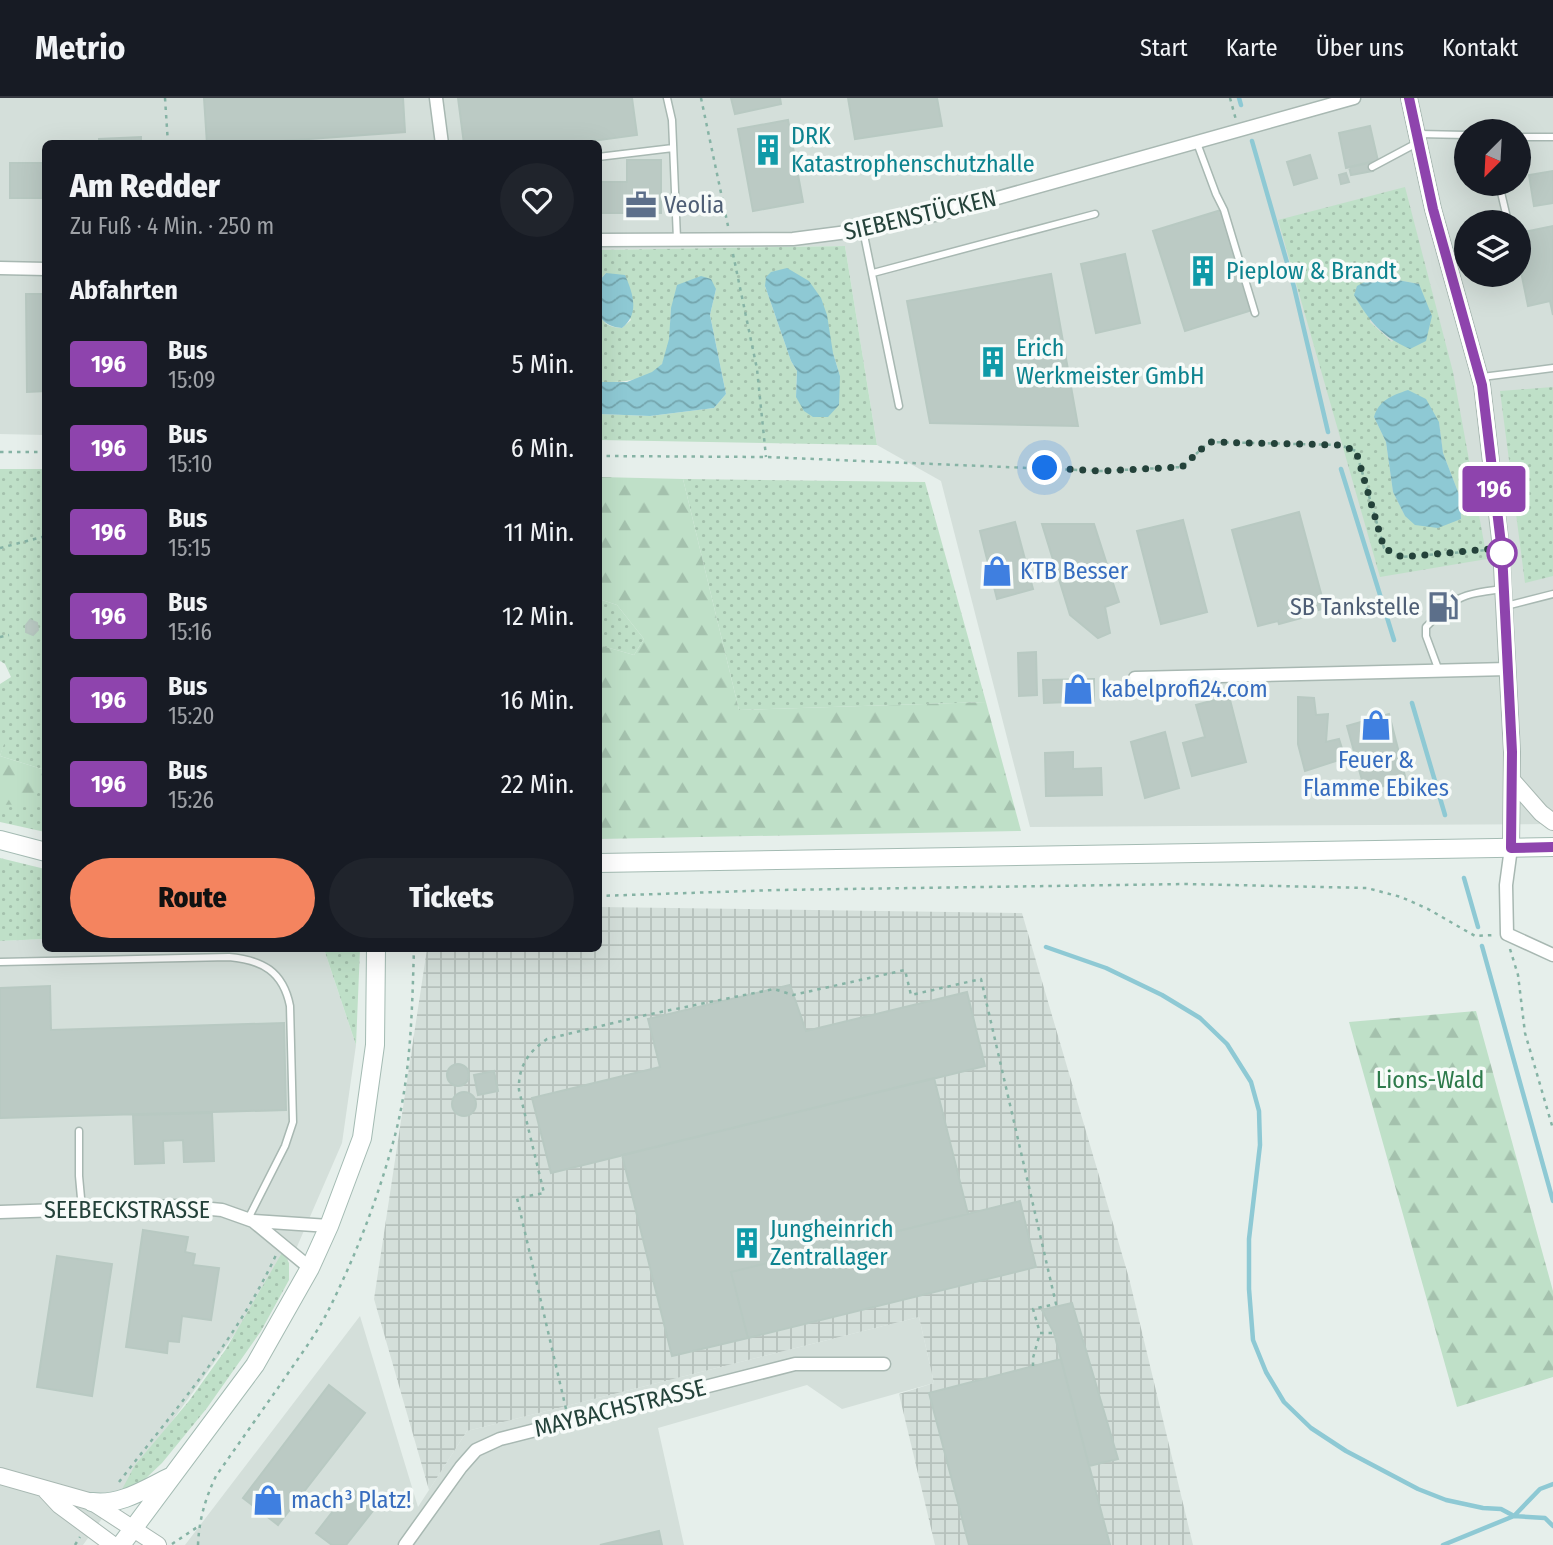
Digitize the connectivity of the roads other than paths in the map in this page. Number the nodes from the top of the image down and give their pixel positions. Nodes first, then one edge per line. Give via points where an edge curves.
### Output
1 (436, 98) edge
2 (667, 98) edge
3 (1354, 98) edge
4 (1409, 98) edge
5 (1325, 102) edge
6 (1454, 136) edge
7 (1531, 137) edge
8 (1418, 138) junction
9 (1553, 138) edge
10 (441, 140) edge
11 (1196, 141) junction
12 (673, 148) junction
13 (602, 157) edge
14 (1372, 167) dead end
15 (1095, 214) dead end
16 (863, 230) junction
17 (602, 240) edge
18 (677, 241) junction
19 (0, 268) edge
20 (42, 269) edge
21 (873, 273) junction
22 (1255, 313) dead end
23 (1553, 368) edge
24 (1479, 377) junction
25 (900, 406) dead end
26 (1504, 589) junction
27 (1553, 594) edge
28 (1504, 607) junction
29 (1508, 669) junction
30 (1439, 671) junction
31 (1135, 678) dead end
32 (1512, 780) junction
33 (1553, 822) edge
34 (0, 840) edge
35 (1553, 847) edge
36 (1511, 848) junction
37 (42, 851) edge
38 (602, 863) edge
39 (375, 952) edge
40 (1553, 955) edge
41 (0, 962) edge
42 (79, 1131) dead end
43 (82, 1209) junction
44 (0, 1212) edge
45 (251, 1220) junction
46 (329, 1226) junction
47 (310, 1268) junction
48 (884, 1364) dead end
49 (173, 1475) junction
50 (0, 1476) edge
51 (44, 1489) junction
52 (92, 1502) junction
53 (134, 1528) junction
54 (113, 1545) edge
55 (121, 1545) edge
56 (158, 1545) edge
57 (405, 1545) edge

1 - 10 street
2 - 12 lane
3 - 5 street, SIEBENSTÜCKEN
4 - 8 street
5 - 11 street, SIEBENSTÜCKEN
6 - 8 lane
7 - 9 lane
8 - 14 lane
8 - 24 street
11 - 16 street, SIEBENSTÜCKEN via 940,214
11 - 22 lane via 1224,210
12 - 13 lane
12 - 18 lane
15 - 21 lane
16 - 18 street, SIEBENSTÜCKEN via 793,239
16 - 21 lane
17 - 18 street, SIEBENSTÜCKEN
19 - 20 street
21 - 25 lane
23 - 24 lane
24 - 26 street
26 - 28 street
26 - 30 lane via 1455,598 1426,626
27 - 28 lane
28 - 29 street
29 - 30 street
29 - 32 street
30 - 31 street
32 - 33 street
32 - 36 street
34 - 37 main road
35 - 36 main road
36 - 38 main road
36 - 40 street via 1507,934
39 - 46 main road via 375,1045 362,1138
41 - 45 lane via 229,957 272,970 287,991 290,1006 293,1122
42 - 43 lane
43 - 44 street, SEEBECKSTRASSE
43 - 45 street, SEEBECKSTRASSE via 179,1206 222,1210
45 - 46 street, SEEBECKSTRASSE
45 - 47 street, SEEBECKSTRASSE
46 - 47 main road
47 - 49 main road via 255,1364
48 - 57 street, MAYBACHSTRASSE via 795,1364 516,1434 476,1450
49 - 52 main road via 122,1499
49 - 53 main road
50 - 51 street
51 - 52 street
51 - 54 street
52 - 53 street
53 - 55 main road
53 - 56 street

